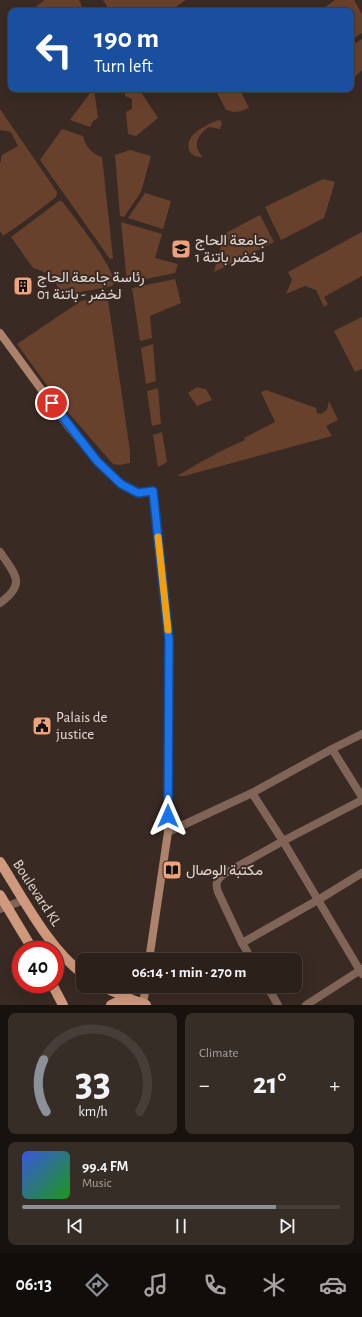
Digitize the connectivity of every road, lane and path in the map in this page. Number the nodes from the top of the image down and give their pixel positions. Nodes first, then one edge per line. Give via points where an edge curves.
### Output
1 (0, 333) edge
2 (0, 552) edge
3 (0, 603) edge
4 (362, 734) edge
5 (332, 749) junction
6 (361, 791) edge
7 (252, 793) junction
8 (362, 800) edge
9 (168, 832) junction
10 (283, 841) junction
11 (0, 862) edge
12 (362, 873) edge
13 (0, 895) edge
14 (24, 900) junction
15 (318, 900) junction
16 (4, 908) edge
17 (27, 941) edge
18 (242, 943) junction
19 (150, 953) edge
20 (248, 953) edge
21 (76, 968) edge
22 (361, 971) edge
23 (57, 993) edge
24 (117, 993) edge
25 (144, 993) edge
26 (271, 993) edge
27 (141, 1003) edge
28 (63, 1005) edge
29 (111, 1005) edge
30 (278, 1005) edge
31 (306, 1005) edge

1 - 9 street via 97,461 121,484 138,493 153,491 169,640
2 - 3 street via 16,575 15,588 10,596
4 - 5 street
5 - 6 street
5 - 7 street
7 - 9 street
7 - 10 street
8 - 10 street
9 - 19 street
10 - 15 street
10 - 18 street via 218,879 218,892
11 - 14 main road, Boulevard KL
12 - 15 street
13 - 16 main road
14 - 16 street
14 - 21 main road, Boulevard KL via 48,938
15 - 18 street
15 - 22 street
16 - 17 main road
18 - 20 street
22 - 31 street
23 - 28 main road
24 - 27 main road
25 - 27 street
26 - 30 street
27 - 29 main road via 124,1000

